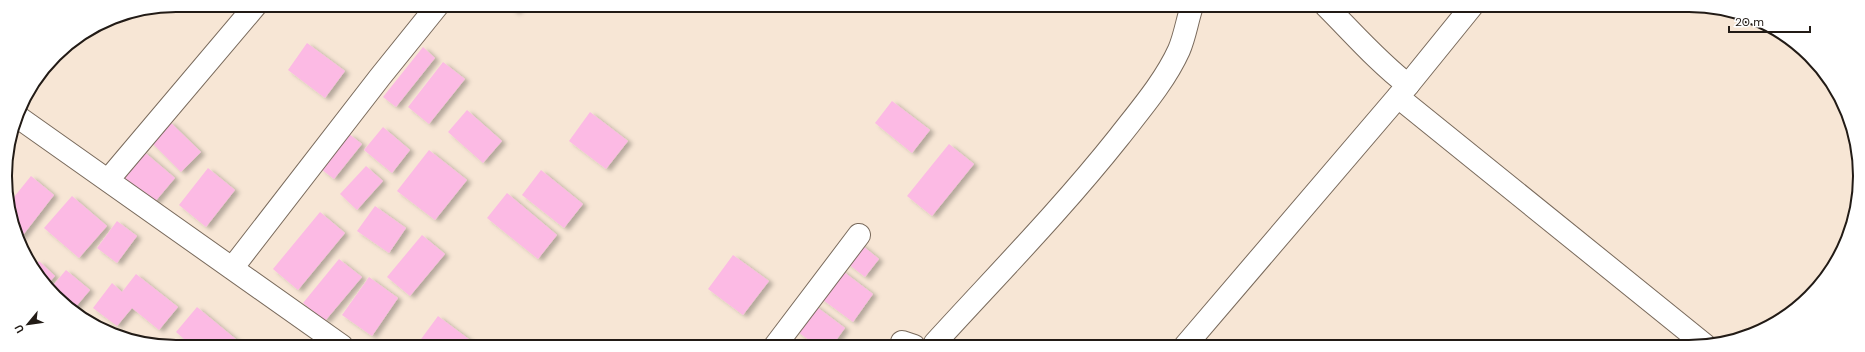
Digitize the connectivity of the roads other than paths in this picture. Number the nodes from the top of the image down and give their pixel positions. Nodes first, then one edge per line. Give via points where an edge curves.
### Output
1 (250, 12) edge
2 (432, 12) edge
3 (1190, 12) edge
4 (1332, 12) edge
5 (1468, 12) edge
6 (1406, 88) junction
7 (22, 120) edge
8 (108, 180) junction
9 (859, 235) dead end
10 (233, 267) junction
11 (334, 340) edge
12 (780, 340) edge
13 (938, 340) edge
14 (1190, 340) edge
15 (1699, 340) edge

1 - 8 street
2 - 10 street
3 - 13 street via 1178,51 1148,99 1087,177
4 - 6 street
5 - 6 street
6 - 14 street
6 - 15 street
7 - 8 street
8 - 10 street
9 - 12 street
10 - 11 street

